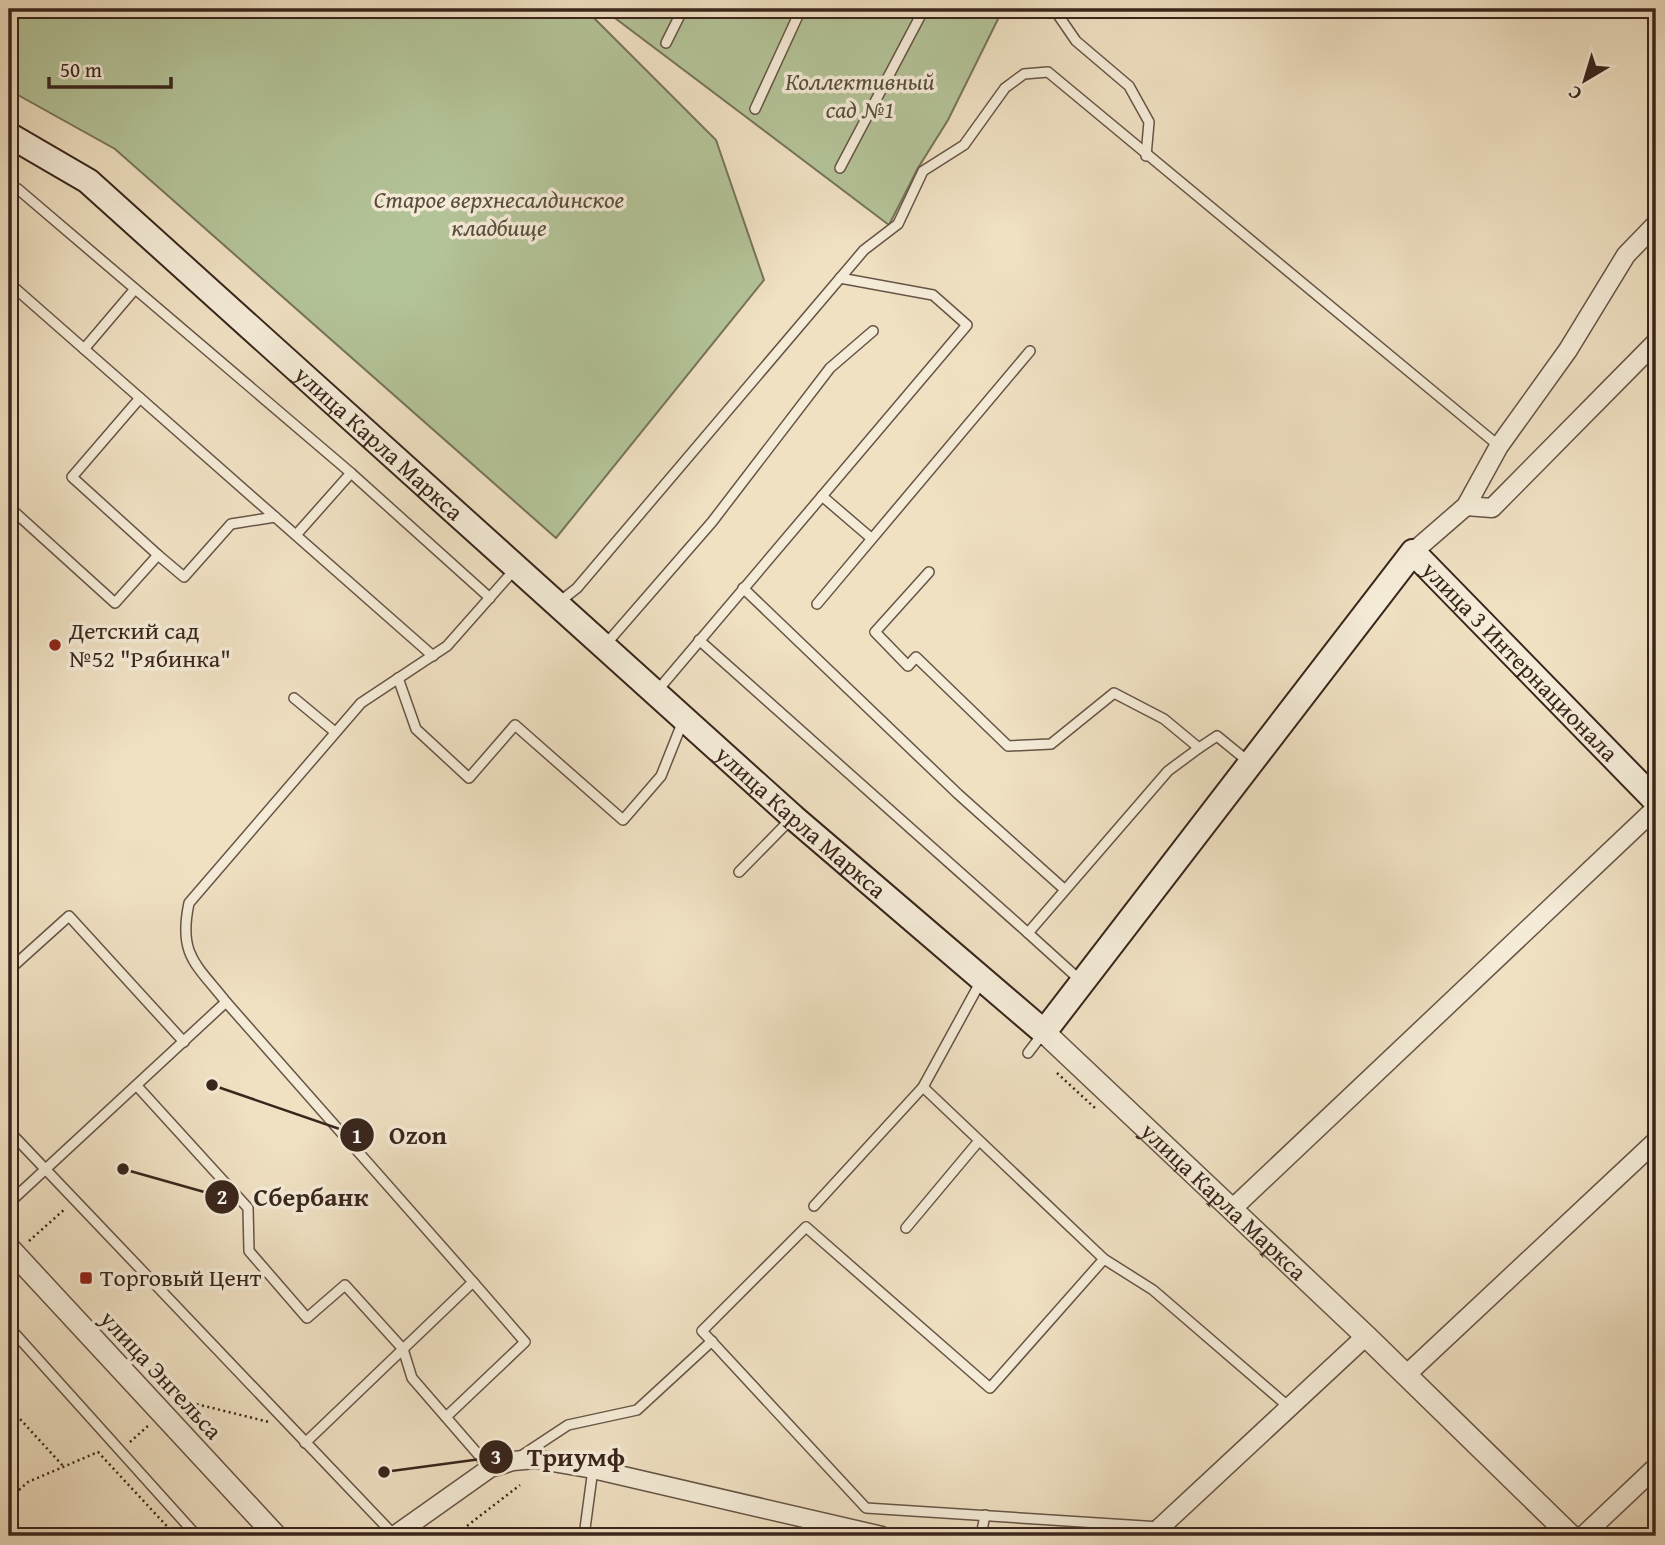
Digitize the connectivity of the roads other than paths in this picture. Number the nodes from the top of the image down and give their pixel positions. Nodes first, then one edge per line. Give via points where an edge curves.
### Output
1 (683, 9) edge
2 (801, 9) edge
3 (924, 9) edge
4 (1054, 9) edge
5 (666, 43) dead end
6 (755, 109) dead end
7 (9, 135) edge
8 (1146, 156) junction
9 (840, 168) dead end
10 (9, 186) edge
11 (1656, 223) edge
12 (840, 278) junction
13 (9, 283) edge
14 (135, 289) junction
15 (873, 331) dead end
16 (1656, 342) edge
17 (84, 349) junction
18 (1030, 351) dead end
19 (140, 398) junction
20 (1499, 446) junction
21 (351, 473) junction
22 (822, 496) junction
23 (1466, 506) junction
24 (9, 507) edge
25 (275, 517) junction
26 (296, 535) junction
27 (871, 538) junction
28 (1413, 552) junction
29 (158, 555) junction
30 (517, 567) junction
31 (929, 572) dead end
32 (743, 588) junction
33 (490, 597) junction
34 (558, 604) junction
35 (817, 604) dead end
36 (699, 640) junction
37 (604, 646) junction
38 (433, 656) junction
39 (398, 678) junction
40 (656, 692) junction
41 (294, 698) dead end
42 (684, 718) junction
43 (335, 732) junction
44 (1199, 748) junction
45 (1250, 764) junction
46 (1656, 801) edge
47 (1656, 808) edge
48 (793, 817) junction
49 (739, 872) dead end
50 (1064, 889) junction
51 (1028, 933) junction
52 (9, 970) edge
53 (982, 980) junction
54 (1083, 982) junction
55 (226, 1002) junction
56 (1044, 1032) junction
57 (184, 1042) junction
58 (1028, 1053) dead end
59 (137, 1086) junction
60 (923, 1087) junction
61 (9, 1131) edge
62 (1656, 1141) edge
63 (978, 1142) junction
64 (45, 1171) junction
65 (9, 1203) edge
66 (814, 1206) dead end
67 (1232, 1209) junction
68 (906, 1227) dead end
69 (11, 1251) edge
70 (1104, 1259) junction
71 (473, 1282) junction
72 (9, 1327) edge
73 (1366, 1336) junction
74 (712, 1341) junction
75 (403, 1349) junction
76 (1406, 1375) junction
77 (1290, 1408) junction
78 (446, 1417) junction
79 (305, 1443) junction
80 (513, 1461) junction
81 (1656, 1467) edge
82 (490, 1468) junction
83 (593, 1469) junction
84 (985, 1515) junction
85 (1156, 1531) edge
86 (197, 1536) edge
87 (276, 1536) edge
88 (394, 1536) edge
89 (584, 1536) edge
90 (882, 1536) edge
91 (981, 1536) edge
92 (1571, 1536) edge
93 (1583, 1536) edge

1 - 5 lane
2 - 6 lane
3 - 9 lane
4 - 8 lane via 1076,41 1129,86 1149,122
7 - 30 main road, улица Карла Маркса via 88,181
8 - 12 lane via 1048,72 1024,74 1005,88 964,145 923,171 898,224 864,250
8 - 20 lane
10 - 14 lane via 19,189
11 - 20 street via 1626,255
12 - 22 lane via 933,295 967,325
12 - 34 lane via 577,588
13 - 17 lane
14 - 17 lane
14 - 21 lane
15 - 37 lane via 830,368 712,522
16 - 23 street via 1492,508
17 - 19 lane
18 - 27 lane
19 - 25 lane
19 - 29 lane via 72,477
20 - 23 street
21 - 26 lane
21 - 33 lane
22 - 27 lane
22 - 32 lane
23 - 28 street
24 - 29 lane via 115,603
25 - 26 lane
25 - 29 lane via 231,524 184,577
26 - 38 lane
27 - 35 lane
28 - 45 main road
28 - 46 main road, улица 3 Интернационала
30 - 33 lane
30 - 34 main road, улица Карла Маркса
31 - 44 lane via 875,632 908,666 916,657 1008,746 1051,744 1114,693 1164,719
32 - 36 lane
32 - 50 lane
33 - 38 lane
34 - 37 main road, улица Карла Маркса
36 - 40 lane
36 - 51 lane
37 - 40 main road, улица Карла Маркса
38 - 39 lane
39 - 42 lane via 416,729 469,778 515,725 624,820 661,775
39 - 43 lane via 361,703
40 - 42 main road, улица Карла Маркса
41 - 43 lane
42 - 48 main road, улица Карла Маркса
43 - 55 lane via 189,902 183,930 188,955
44 - 45 lane via 1217,736
44 - 50 lane via 1168,771
45 - 54 main road
47 - 67 street
48 - 49 lane
48 - 53 main road, улица Карла Маркса
50 - 51 lane
51 - 54 lane
52 - 57 lane via 69,916
53 - 56 main road, улица Карла Маркса
53 - 60 lane
54 - 56 main road
55 - 57 lane
55 - 71 lane
56 - 58 lane
56 - 67 street, улица Карла Маркса
57 - 59 lane
59 - 64 lane
59 - 75 lane via 248,1208 249,1251 307,1318 345,1285
60 - 63 lane
60 - 66 lane
61 - 64 lane
62 - 76 street
63 - 68 lane
63 - 70 lane
64 - 65 lane
64 - 79 lane
67 - 73 street, улица Карла Маркса
69 - 87 street, улица Энгельса
70 - 74 lane via 990,1388 806,1227 702,1331
70 - 77 lane via 1153,1290
71 - 75 lane
71 - 78 lane via 525,1342
72 - 86 lane
73 - 76 street, улица Карла Маркса
73 - 77 street
74 - 80 lane via 637,1410 568,1425
74 - 84 lane via 866,1508
75 - 78 lane via 412,1378
75 - 79 lane
76 - 92 street, улица Карла Маркса
77 - 85 street
78 - 82 lane
79 - 88 lane
80 - 82 street
80 - 83 street via 535,1459
81 - 93 street
82 - 88 street
83 - 89 lane
83 - 90 street
84 - 85 lane
84 - 91 lane

